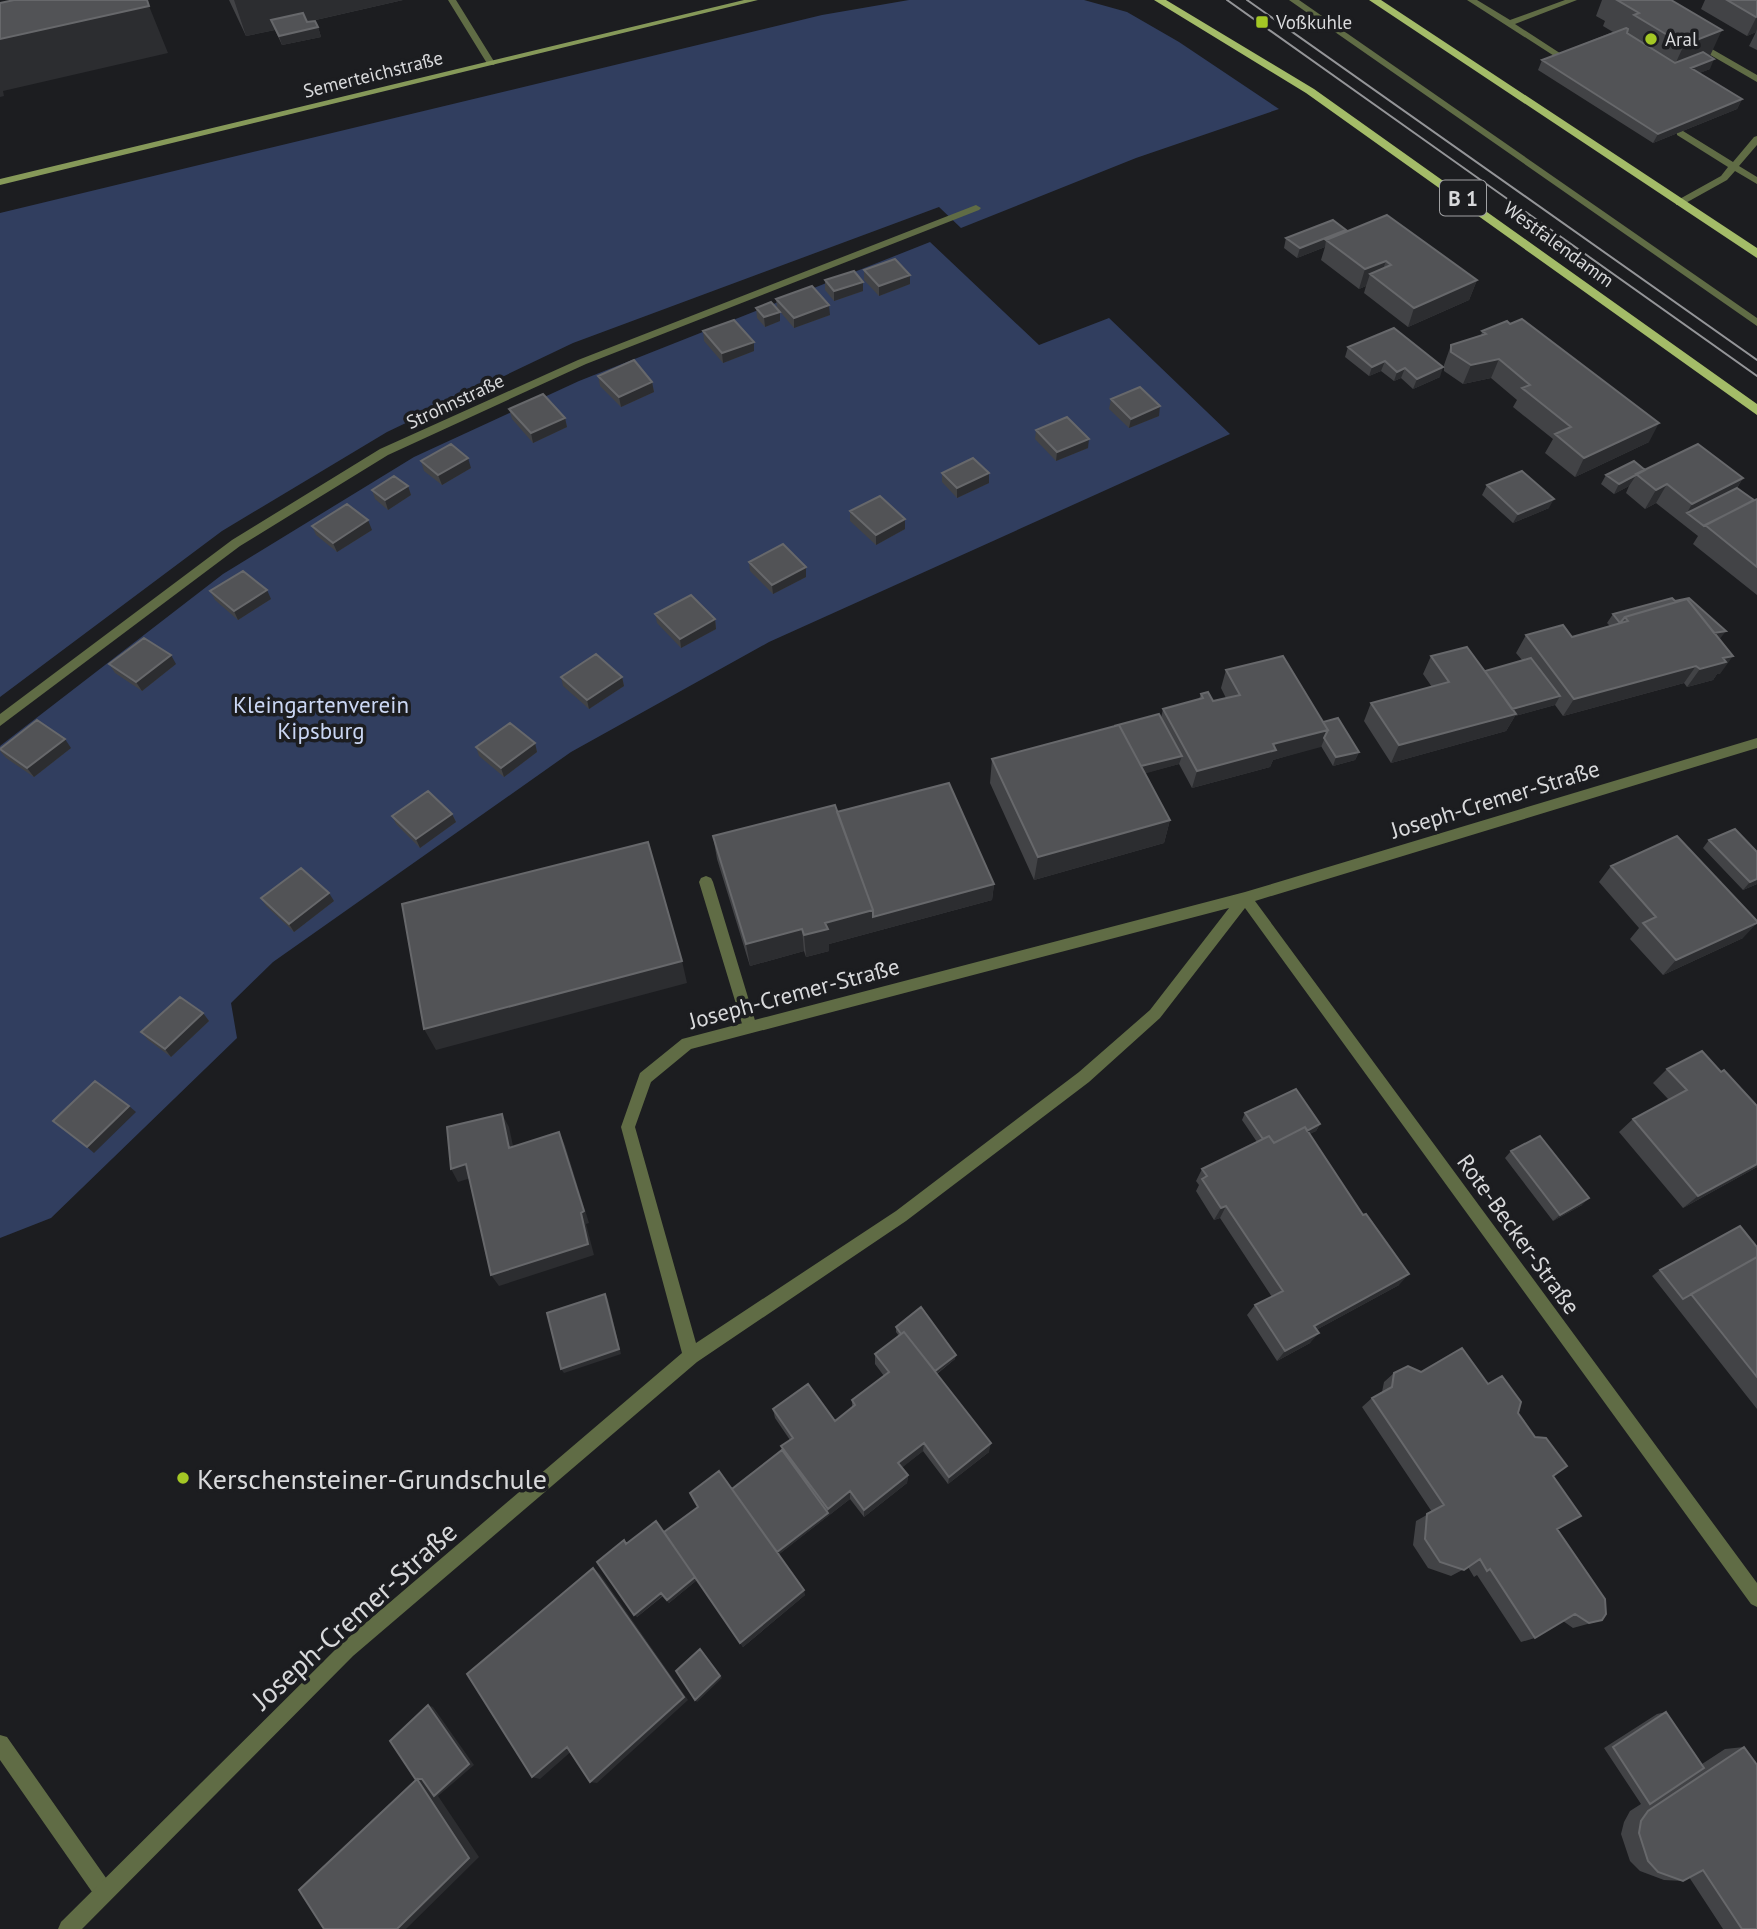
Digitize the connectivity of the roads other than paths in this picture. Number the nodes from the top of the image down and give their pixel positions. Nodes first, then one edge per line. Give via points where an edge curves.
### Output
1 (452, 0) edge
2 (754, 0) edge
3 (1141, 0) edge
4 (1159, 0) edge
5 (1293, 0) edge
6 (1374, 0) edge
7 (1471, 0) edge
8 (1573, 0) edge
9 (1179, 11) junction
10 (1508, 24) junction
11 (1691, 40) edge
12 (1565, 59) edge
13 (491, 63) junction
14 (1757, 79) edge
15 (1680, 133) edge
16 (1757, 139) edge
17 (1734, 166) junction
18 (1757, 181) edge
19 (0, 182) edge
20 (1679, 203) junction
21 (976, 208) dead end
22 (1757, 254) edge
23 (1757, 323) edge
24 (1757, 411) edge
25 (0, 721) edge
26 (1757, 743) edge
27 (706, 882) dead end
28 (1245, 898) junction
29 (750, 1027) junction
30 (691, 1356) junction
31 (1757, 1598) edge
32 (0, 1744) edge
33 (104, 1892) junction
34 (68, 1929) edge

1 - 13 street
2 - 13 main road, Semerteichstraße
3 - 9 main road
4 - 9 main road, Westfalendamm / B 1
5 - 23 street
6 - 20 main road
7 - 10 street
8 - 10 street
9 - 24 main road, Westfalendamm / B 1 via 1310,91
10 - 12 street
11 - 14 street
13 - 19 main road, Semerteichstraße
15 - 17 street
16 - 17 street
17 - 18 street
17 - 20 street via 1724,178
20 - 22 main road
21 - 25 street, Strohnstraße via 582,362 384,452 236,543
26 - 28 street, Joseph-Cremer-Straße
27 - 29 street
28 - 29 street, Joseph-Cremer-Straße
28 - 30 street, Joseph-Cremer-Straße via 1155,1014 1084,1077 901,1216
28 - 31 street, Rote-Becker-Straße
29 - 30 street, Joseph-Cremer-Straße via 687,1044 645,1078 628,1127
30 - 33 street, Joseph-Cremer-Straße via 347,1650
32 - 33 street
33 - 34 street, Joseph-Cremer-Straße

